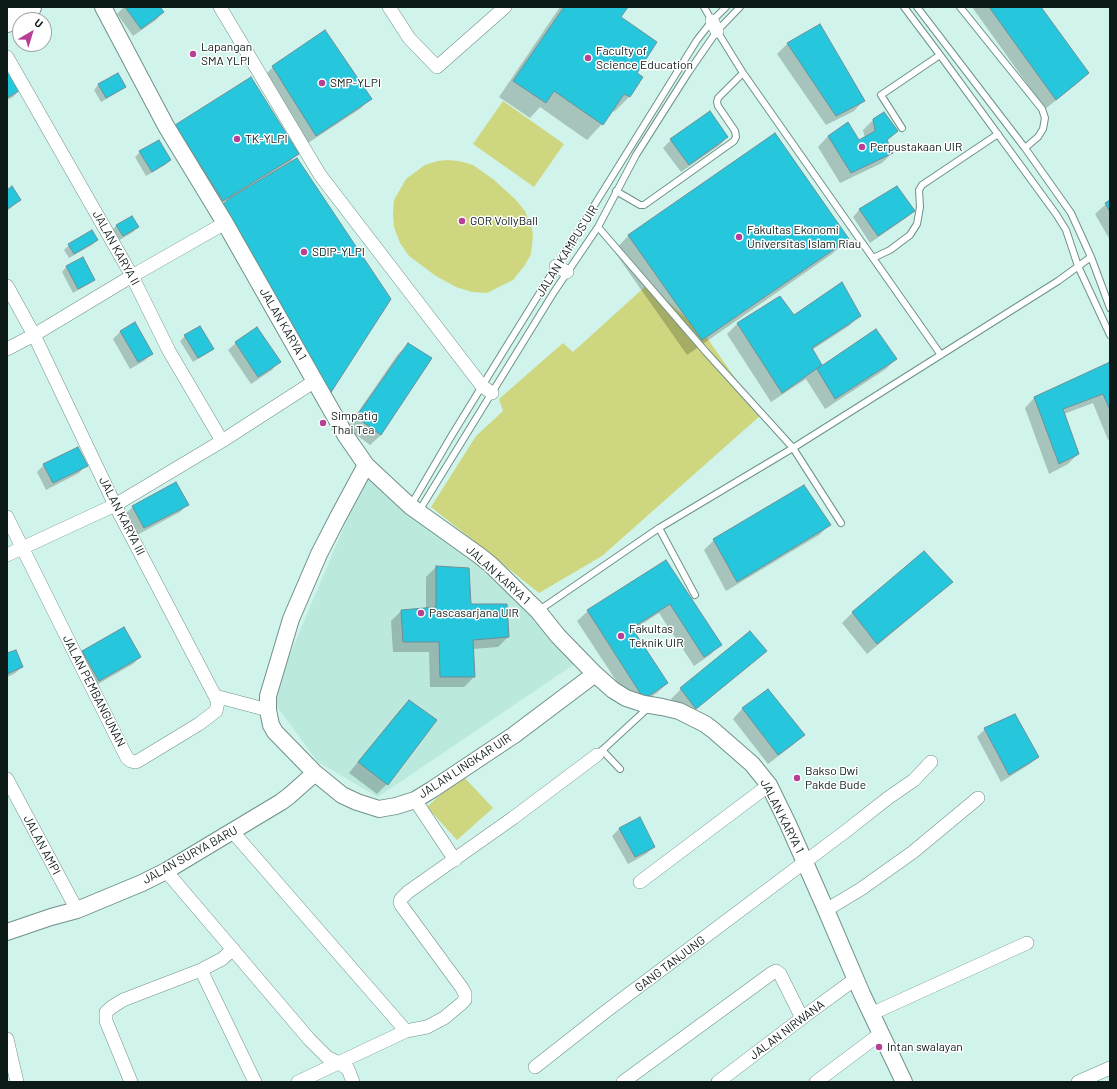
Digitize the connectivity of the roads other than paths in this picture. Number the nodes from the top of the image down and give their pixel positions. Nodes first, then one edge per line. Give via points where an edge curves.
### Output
1 (30, 7) edge
2 (103, 7) edge
3 (220, 7) edge
4 (389, 7) edge
5 (505, 7) edge
6 (704, 7) edge
7 (726, 7) edge
8 (740, 7) edge
9 (904, 7) edge
10 (917, 7) edge
11 (960, 7) edge
12 (7, 21) edge
13 (715, 26) junction
14 (940, 54) junction
15 (7, 57) edge
16 (743, 73) junction
17 (902, 128) dead end
18 (998, 134) junction
19 (1025, 148) junction
20 (616, 192) junction
21 (225, 223) junction
22 (598, 227) junction
23 (1091, 257) junction
24 (873, 258) junction
25 (1078, 266) junction
26 (562, 269) junction
27 (132, 276) junction
28 (7, 286) edge
29 (1110, 308) edge
30 (34, 335) junction
31 (1110, 335) edge
32 (7, 349) edge
33 (941, 355) junction
34 (315, 380) junction
35 (487, 390) junction
36 (222, 441) junction
37 (793, 448) junction
38 (366, 466) junction
39 (115, 505) junction
40 (414, 509) junction
41 (7, 517) edge
42 (840, 523) dead end
43 (659, 528) junction
44 (22, 548) junction
45 (7, 555) edge
46 (695, 595) dead end
47 (538, 611) junction
48 (595, 674) junction
49 (215, 696) junction
50 (651, 705) junction
51 (268, 710) junction
52 (599, 753) junction
53 (931, 762) dead end
54 (620, 769) dead end
55 (315, 773) junction
56 (7, 779) edge
57 (768, 785) junction
58 (978, 798) dead end
59 (415, 800) junction
60 (232, 831) junction
61 (454, 860) junction
62 (805, 862) junction
63 (166, 871) junction
64 (640, 882) dead end
65 (77, 910) junction
66 (826, 910) junction
67 (7, 932) edge
68 (1027, 943) dead end
69 (234, 949) junction
70 (202, 970) junction
71 (855, 979) junction
72 (872, 1014) junction
73 (802, 1018) junction
74 (406, 1031) junction
75 (880, 1034) junction
76 (7, 1039) edge
77 (339, 1063) junction
78 (535, 1067) dead end
79 (1110, 1068) edge
80 (17, 1082) edge
81 (131, 1082) edge
82 (255, 1082) edge
83 (298, 1082) edge
84 (354, 1082) edge
85 (623, 1082) edge
86 (718, 1082) edge
87 (816, 1082) edge
88 (904, 1082) edge
89 (1078, 1082) edge

1 - 12 highway
2 - 21 street, JALAN KARYA 1 via 166,126
3 - 35 street via 320,175
4 - 5 street via 408,38 437,66
6 - 13 lane
7 - 13 lane, JALAN KAMPUS UIR
8 - 13 lane, JALAN KAMPUS UIR
9 - 14 lane
10 - 19 lane
11 - 19 lane via 1042,109 1045,118 1043,129
13 - 16 lane
13 - 20 lane, JALAN KAMPUS UIR
13 - 26 lane, JALAN KAMPUS UIR via 697,40
14 - 17 lane via 881,95
14 - 18 lane
15 - 27 street, JALAN KARYA II
16 - 20 lane via 717,102 735,131 734,141 644,205
16 - 24 lane
18 - 24 lane via 922,185 919,190 920,208 917,224 910,235 890,250
18 - 25 lane via 1066,230
19 - 23 lane via 1071,213
20 - 22 lane, JALAN KAMPUS UIR
21 - 27 street
21 - 34 street, JALAN KARYA 1
22 - 26 lane, JALAN KAMPUS UIR
22 - 37 lane
23 - 25 lane
23 - 29 lane
24 - 33 lane
25 - 31 lane
25 - 33 lane
26 - 35 lane, JALAN KAMPUS UIR
26 - 35 lane, JALAN KAMPUS UIR
27 - 30 street
27 - 36 street, JALAN KARYA II via 169,351
28 - 30 street, JALAN KARYA III
30 - 32 street
30 - 39 street, JALAN KARYA III
33 - 37 lane
34 - 36 street
34 - 38 street, JALAN KARYA 1
35 - 40 lane, JALAN KAMPUS UIR
35 - 40 lane, JALAN KAMPUS UIR via 452,435
36 - 39 street
37 - 42 lane
37 - 43 lane
38 - 40 street, JALAN KARYA 1
38 - 51 street, JALAN LINGKAR UIR via 319,554 291,619 268,696
39 - 44 street
39 - 49 street, JALAN KARYA III
40 - 47 street, JALAN KARYA 1 via 480,556
41 - 44 street, JALAN PEMBANGUNAN
43 - 46 lane
43 - 47 lane
44 - 45 street
44 - 49 street, JALAN PEMBANGUNAN via 127,758 138,762 199,724 216,711 218,702
47 - 48 street, JALAN KARYA 1
48 - 50 street, JALAN KARYA 1 via 626,698
48 - 59 street, JALAN LINGKAR UIR via 514,735
49 - 51 street
50 - 52 lane
50 - 57 street, JALAN KARYA 1 via 679,711 705,724 752,764
51 - 55 street, JALAN LINGKAR UIR via 270,725 275,732
52 - 54 lane
52 - 61 street
53 - 62 street, GANG TANJUNG via 914,780
55 - 59 street, JALAN LINGKAR UIR via 356,802 379,809
55 - 60 street, JALAN SURYA BARU via 281,802
56 - 65 street, JALAN AMPI
57 - 62 street, JALAN KARYA 1
57 - 64 street
58 - 66 street via 913,852
59 - 61 street
60 - 63 street, JALAN SURYA BARU
60 - 74 street
61 - 74 street via 408,892 400,902 462,988 464,1000 444,1018 427,1027
62 - 66 street, JALAN KARYA 1
62 - 78 street, GANG TANJUNG
63 - 65 street, JALAN SURYA BARU
63 - 69 street
65 - 67 street, JALAN SURYA BARU
66 - 71 street, JALAN KARYA 1
68 - 72 street
69 - 70 street
69 - 77 street via 309,1039 327,1057
70 - 81 street via 123,1000 106,1012 106,1021
70 - 82 street
71 - 72 street, JALAN KARYA 1
71 - 73 street, JALAN NIRWANA
72 - 75 street, JALAN KARYA 1
73 - 85 street via 780,974 772,972
73 - 86 street, JALAN NIRWANA
74 - 77 street
75 - 87 street
75 - 88 street, JALAN KARYA 1
76 - 80 street
77 - 83 street
77 - 84 street via 349,1071
79 - 89 street

